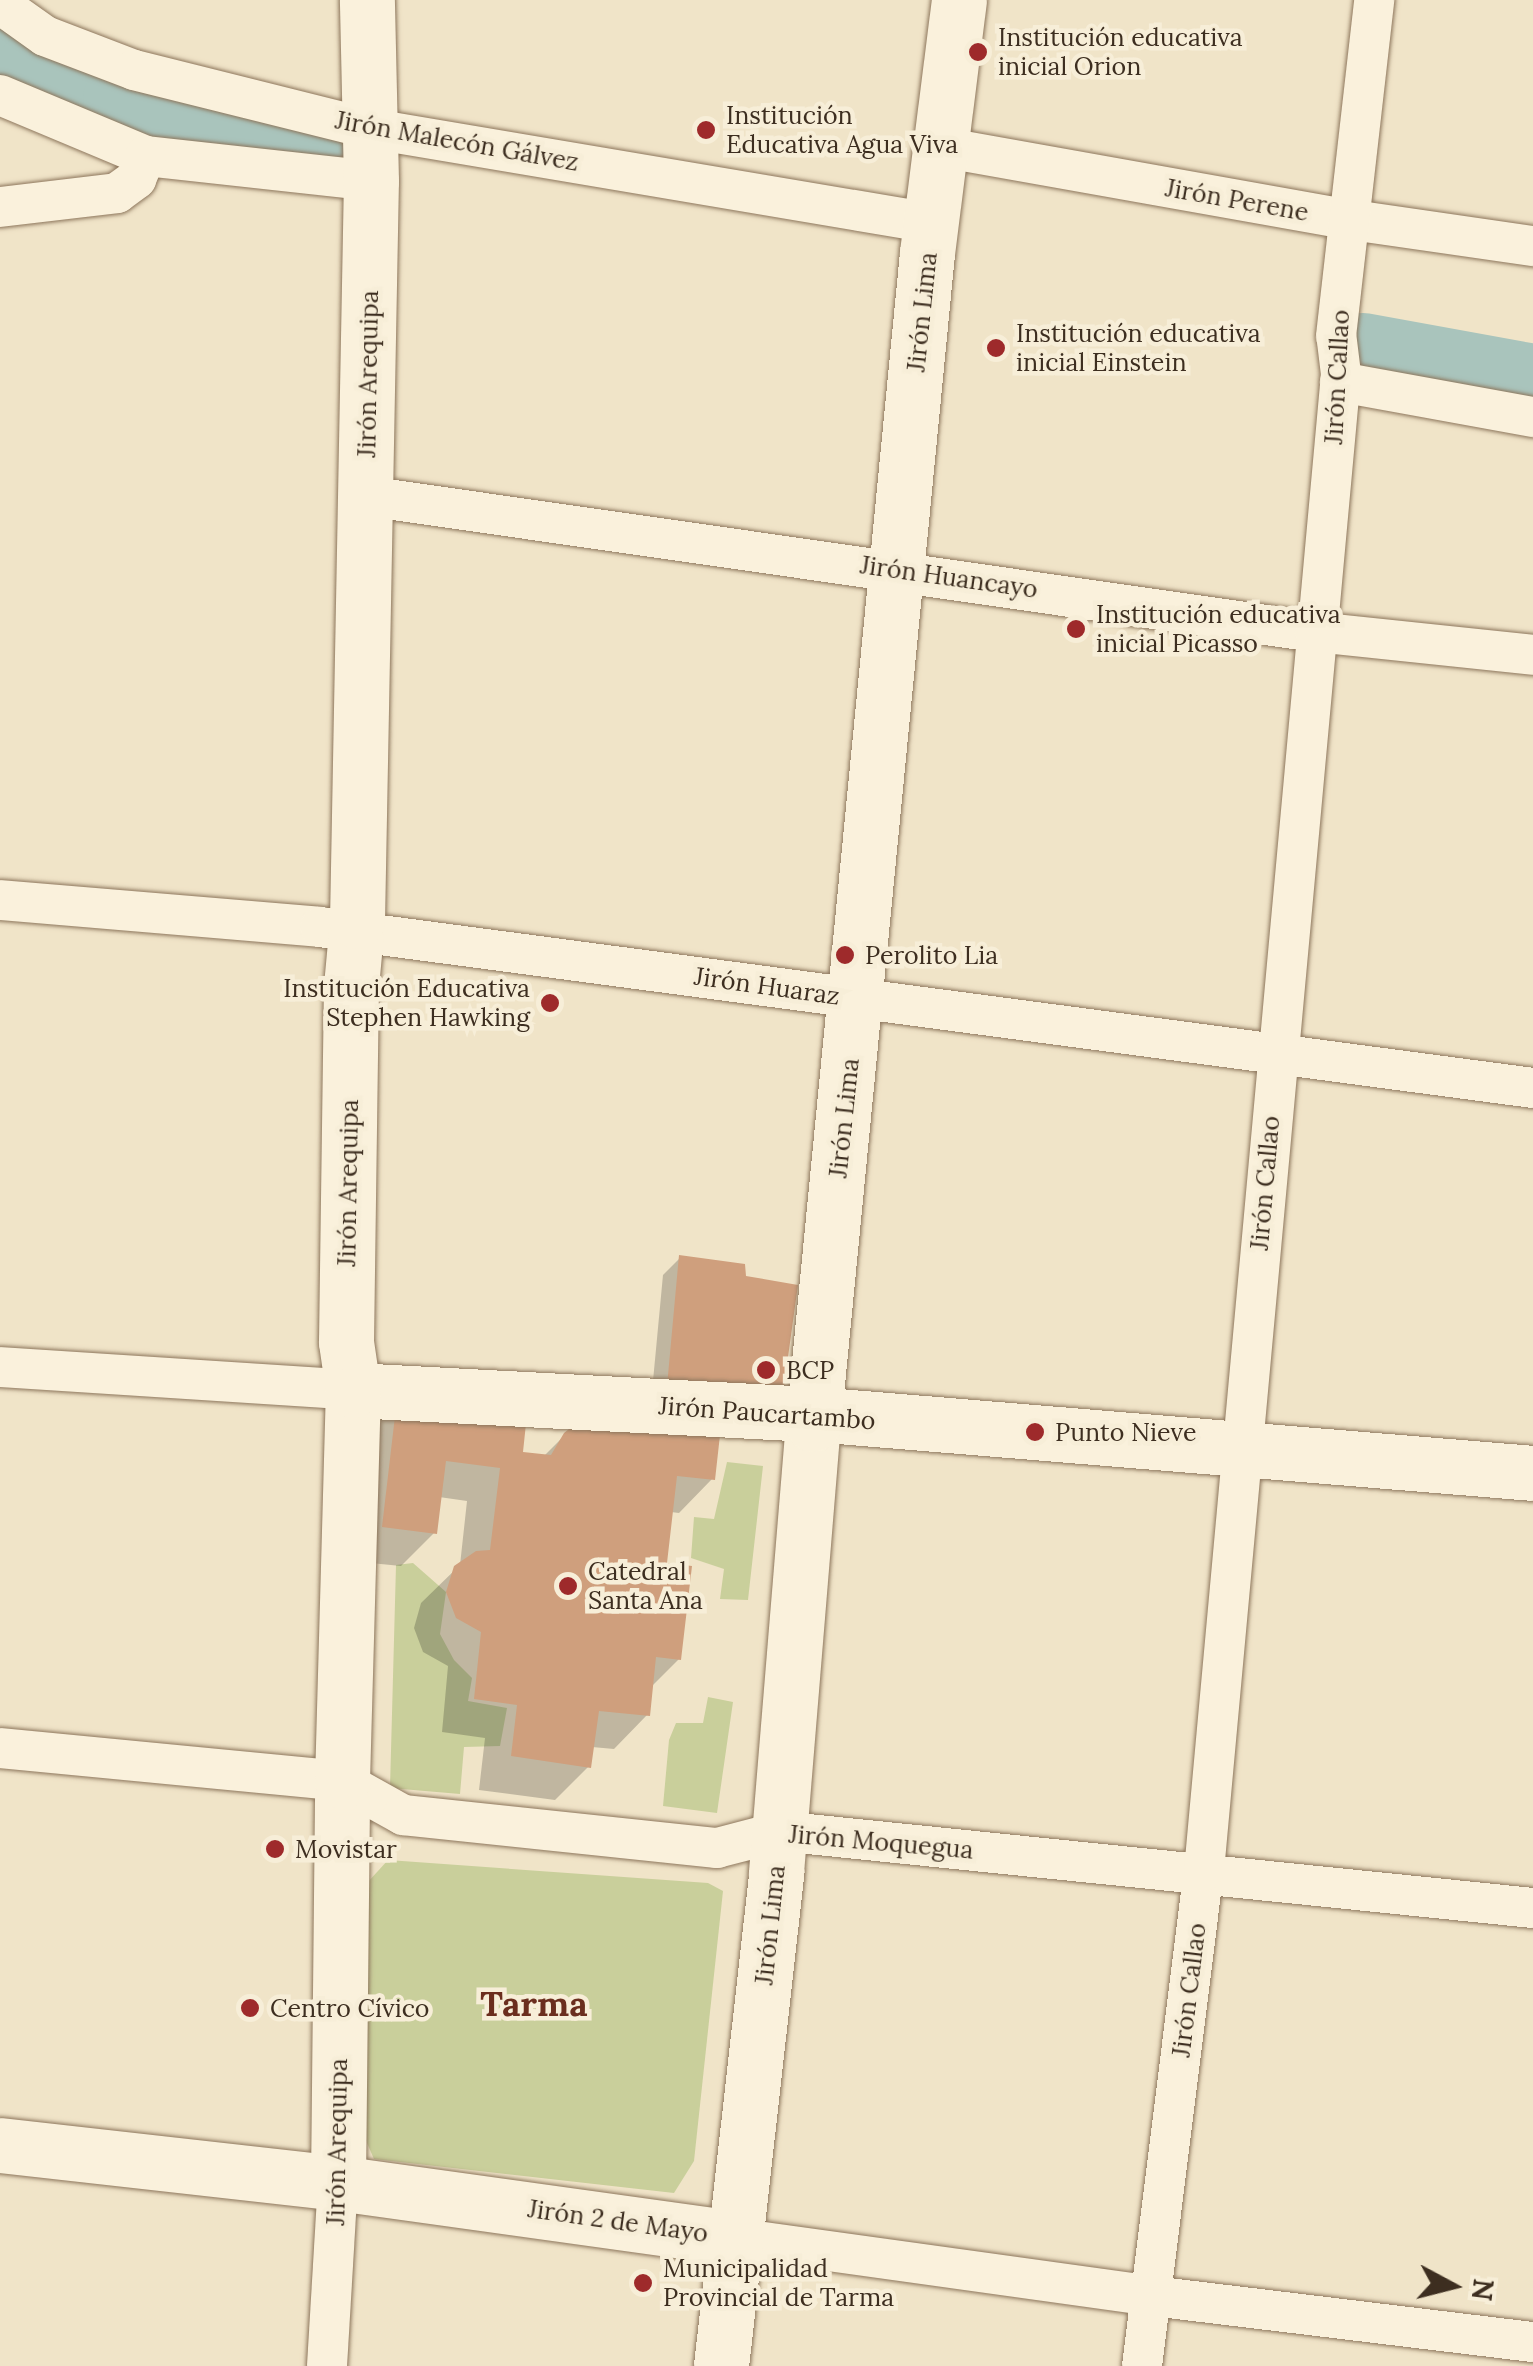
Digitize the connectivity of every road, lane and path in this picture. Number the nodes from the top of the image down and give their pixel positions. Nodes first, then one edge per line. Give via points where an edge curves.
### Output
1 (366, 0) edge
2 (959, 0) edge
3 (1374, 0) edge
4 (0, 4) edge
5 (0, 95) edge
6 (942, 147) junction
7 (369, 154) junction
8 (146, 156) junction
9 (0, 207) edge
10 (1352, 220) junction
11 (931, 223) junction
12 (1533, 246) edge
13 (1340, 382) junction
14 (1533, 417) edge
15 (366, 496) junction
16 (897, 569) junction
17 (1315, 632) junction
18 (1533, 656) edge
19 (0, 900) edge
20 (355, 932) junction
21 (856, 998) junction
22 (1276, 1054) junction
23 (1533, 1088) edge
24 (0, 1367) edge
25 (354, 1390) junction
26 (814, 1414) junction
27 (1242, 1449) junction
28 (1533, 1472) edge
29 (0, 1748) edge
30 (342, 1781) junction
31 (779, 1832) junction
32 (1204, 1871) junction
33 (1533, 1908) edge
34 (0, 2145) edge
35 (338, 2182) junction
36 (735, 2238) junction
37 (1152, 2296) junction
38 (1533, 2342) edge
39 (327, 2366) edge
40 (721, 2366) edge
41 (1142, 2366) edge

1 - 7 street, Jirón Arequipa
2 - 6 street, Jirón Lima
3 - 10 street, Jirón Callao
4 - 7 street, Jirón Malecón Gálvez via 45,36
5 - 8 street, Jirón Malecón Gálvez
6 - 10 street, Jirón Perene
6 - 11 street, Jirón Lima
7 - 8 street, Jirón Malecón Gálvez
7 - 11 street, Jirón Malecón Gálvez
7 - 15 street, Jirón Arequipa
8 - 9 street via 136,180 116,193
10 - 12 street, Jirón Perene
10 - 13 street, Jirón Callao via 1336,336
11 - 16 street, Jirón Lima
13 - 14 street
13 - 17 street, Jirón Callao
15 - 16 street, Jirón Huancayo
15 - 20 street, Jirón Arequipa
16 - 17 street, Jirón Huancayo
16 - 21 street, Jirón Lima
17 - 18 street, Jirón Huancayo
17 - 22 street, Jirón Callao
19 - 20 street, Jirón Huaraz
20 - 21 street, Jirón Huaraz
20 - 25 street, Jirón Arequipa via 346,1342
21 - 22 street, Jirón Huaraz
21 - 26 street, Jirón Lima
22 - 23 street, Jirón Huaraz
22 - 27 street, Jirón Callao
24 - 25 street, Jirón Paucartambo
25 - 26 street, Jirón Paucartambo
25 - 30 street, Jirón Arequipa
26 - 27 street, Jirón Paucartambo
26 - 31 street, Jirón Lima
27 - 28 street, Jirón Paucartambo
27 - 32 street, Jirón Callao
29 - 30 street, Jirón Moquegua
30 - 31 street, Jirón Moquegua via 403,1815 717,1848
30 - 35 street, Jirón Arequipa
31 - 32 street, Jirón Moquegua
31 - 36 street, Jirón Lima
32 - 33 street, Jirón Moquegua
32 - 37 street, Jirón Callao
34 - 35 street, Jirón 2 de Mayo
35 - 36 street, Jirón 2 de Mayo
35 - 39 street, Jirón Arequipa
36 - 37 street, Jirón 2 de Mayo
36 - 40 street, Jirón Lima
37 - 38 street, Jirón 2 de Mayo
37 - 41 street, Jirón Callao

